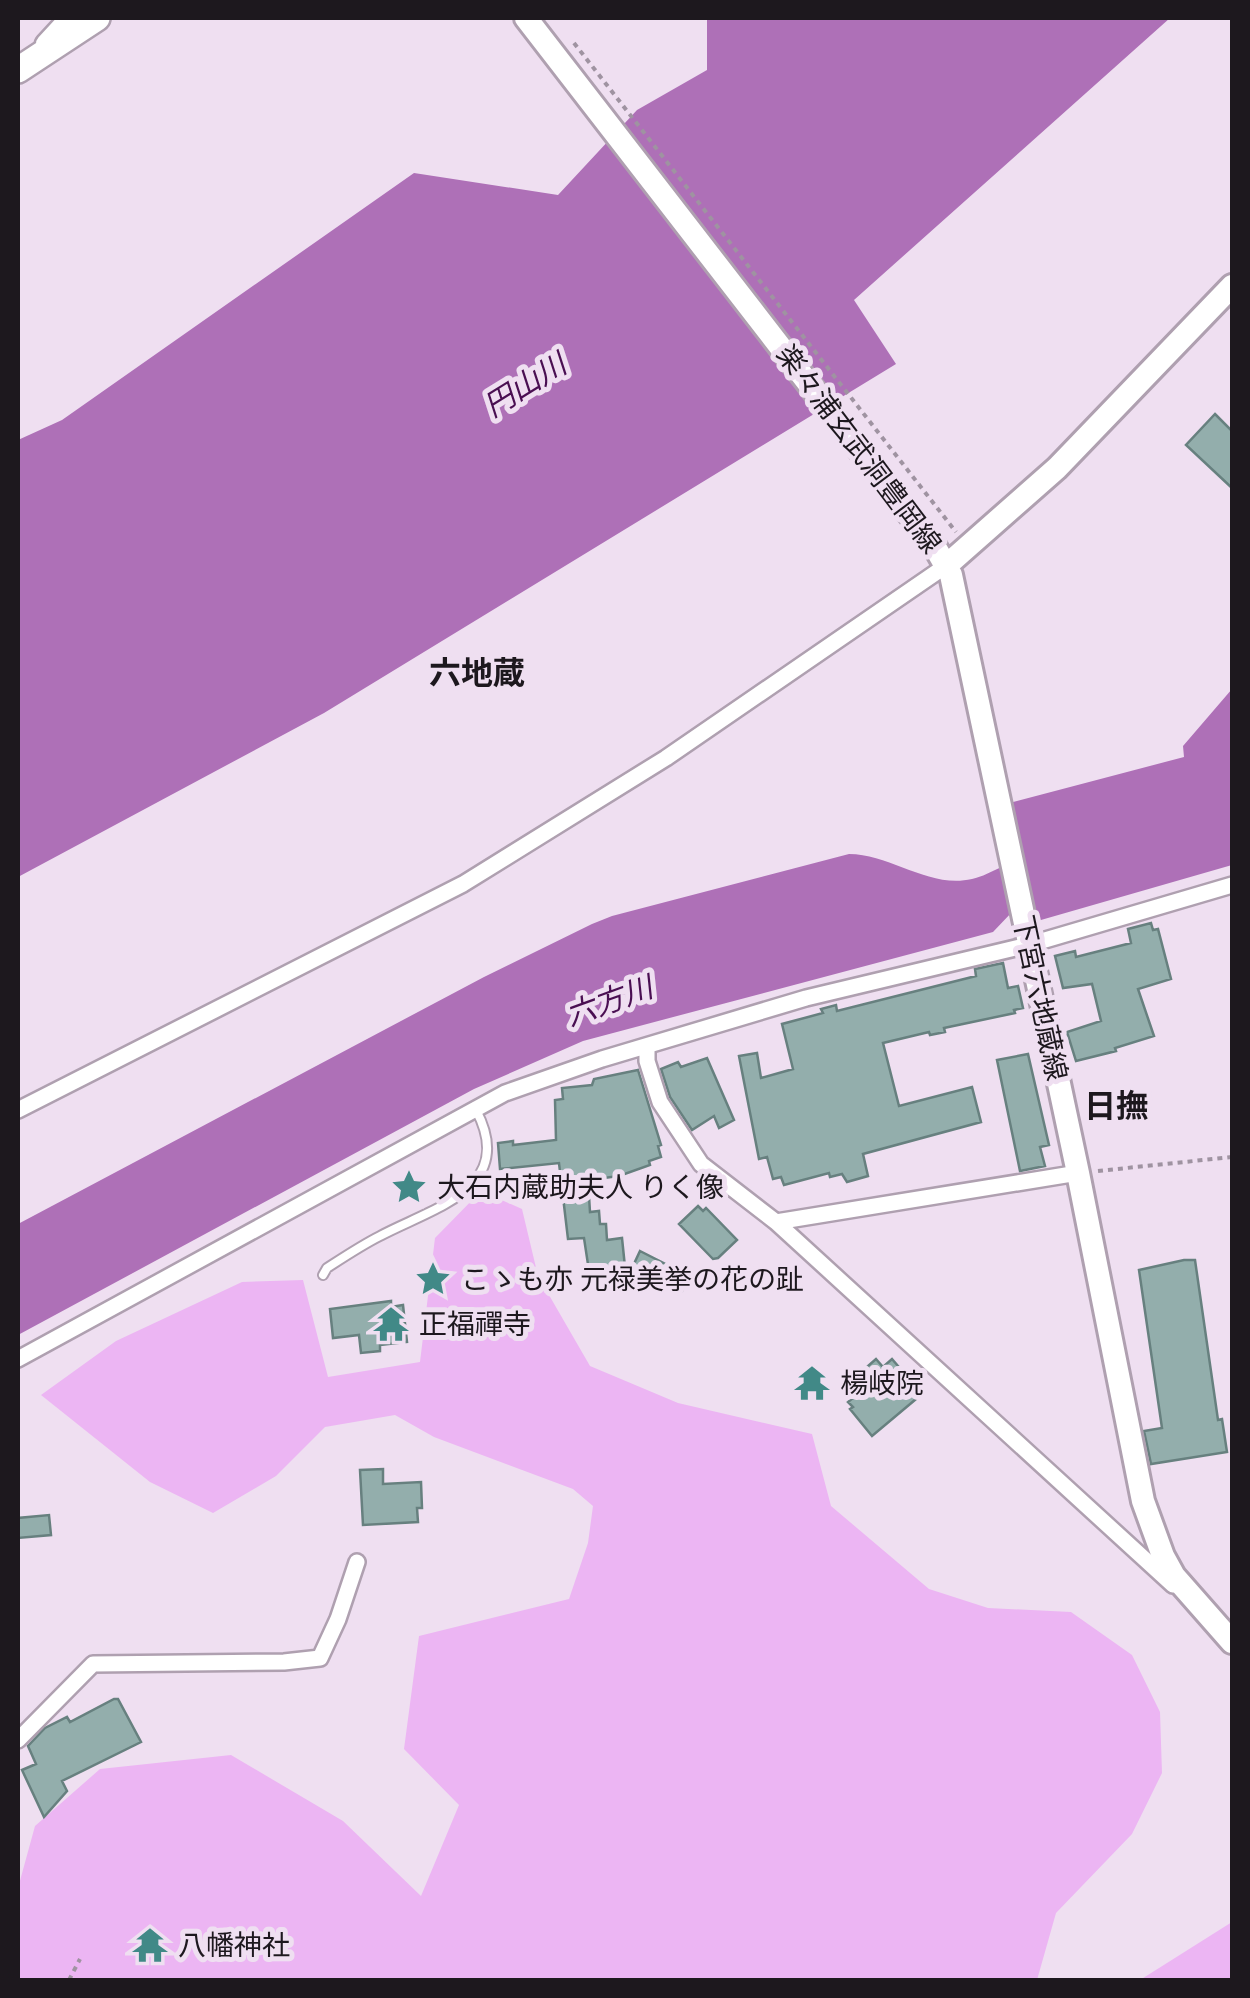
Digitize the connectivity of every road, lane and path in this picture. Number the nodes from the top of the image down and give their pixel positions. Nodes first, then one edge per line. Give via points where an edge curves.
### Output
1 (70, 18) edge
2 (98, 18) edge
3 (526, 18) edge
4 (566, 33) dead end
5 (24, 65) edge
6 (1232, 286) edge
7 (954, 530) dead end
8 (941, 556) junction
9 (1232, 885) edge
10 (1026, 938) junction
11 (646, 1047) junction
12 (18, 1110) edge
13 (476, 1110) junction
14 (1232, 1156) edge
15 (1078, 1173) junction
16 (776, 1222) junction
17 (323, 1276) dead end
18 (18, 1359) edge
19 (357, 1562) dead end
20 (1189, 1595) junction
21 (1232, 1642) edge
22 (18, 1740) edge
23 (80, 1959) dead end
24 (68, 1980) edge

1 - 5 street
2 - 5 main road
3 - 8 main road, 楽々浦玄武洞豊岡線
4 - 7 path
6 - 8 main road, 楽々浦玄武洞豊岡線 via 1057,468
8 - 10 main road, 下宮六地蔵線 via 959,603
8 - 12 street via 666,758 463,884
9 - 10 street
10 - 11 street
10 - 15 main road, 下宮六地蔵線
11 - 13 street
11 - 16 street via 660,1102 701,1164
13 - 17 lane via 487,1138 477,1180
13 - 18 street
14 - 15 path
15 - 16 street
15 - 20 main road, 下宮六地蔵線 via 1143,1502 1163,1556
16 - 20 street
19 - 22 street via 320,1658 93,1664
20 - 21 main road, 下宮六地蔵線
23 - 24 path

